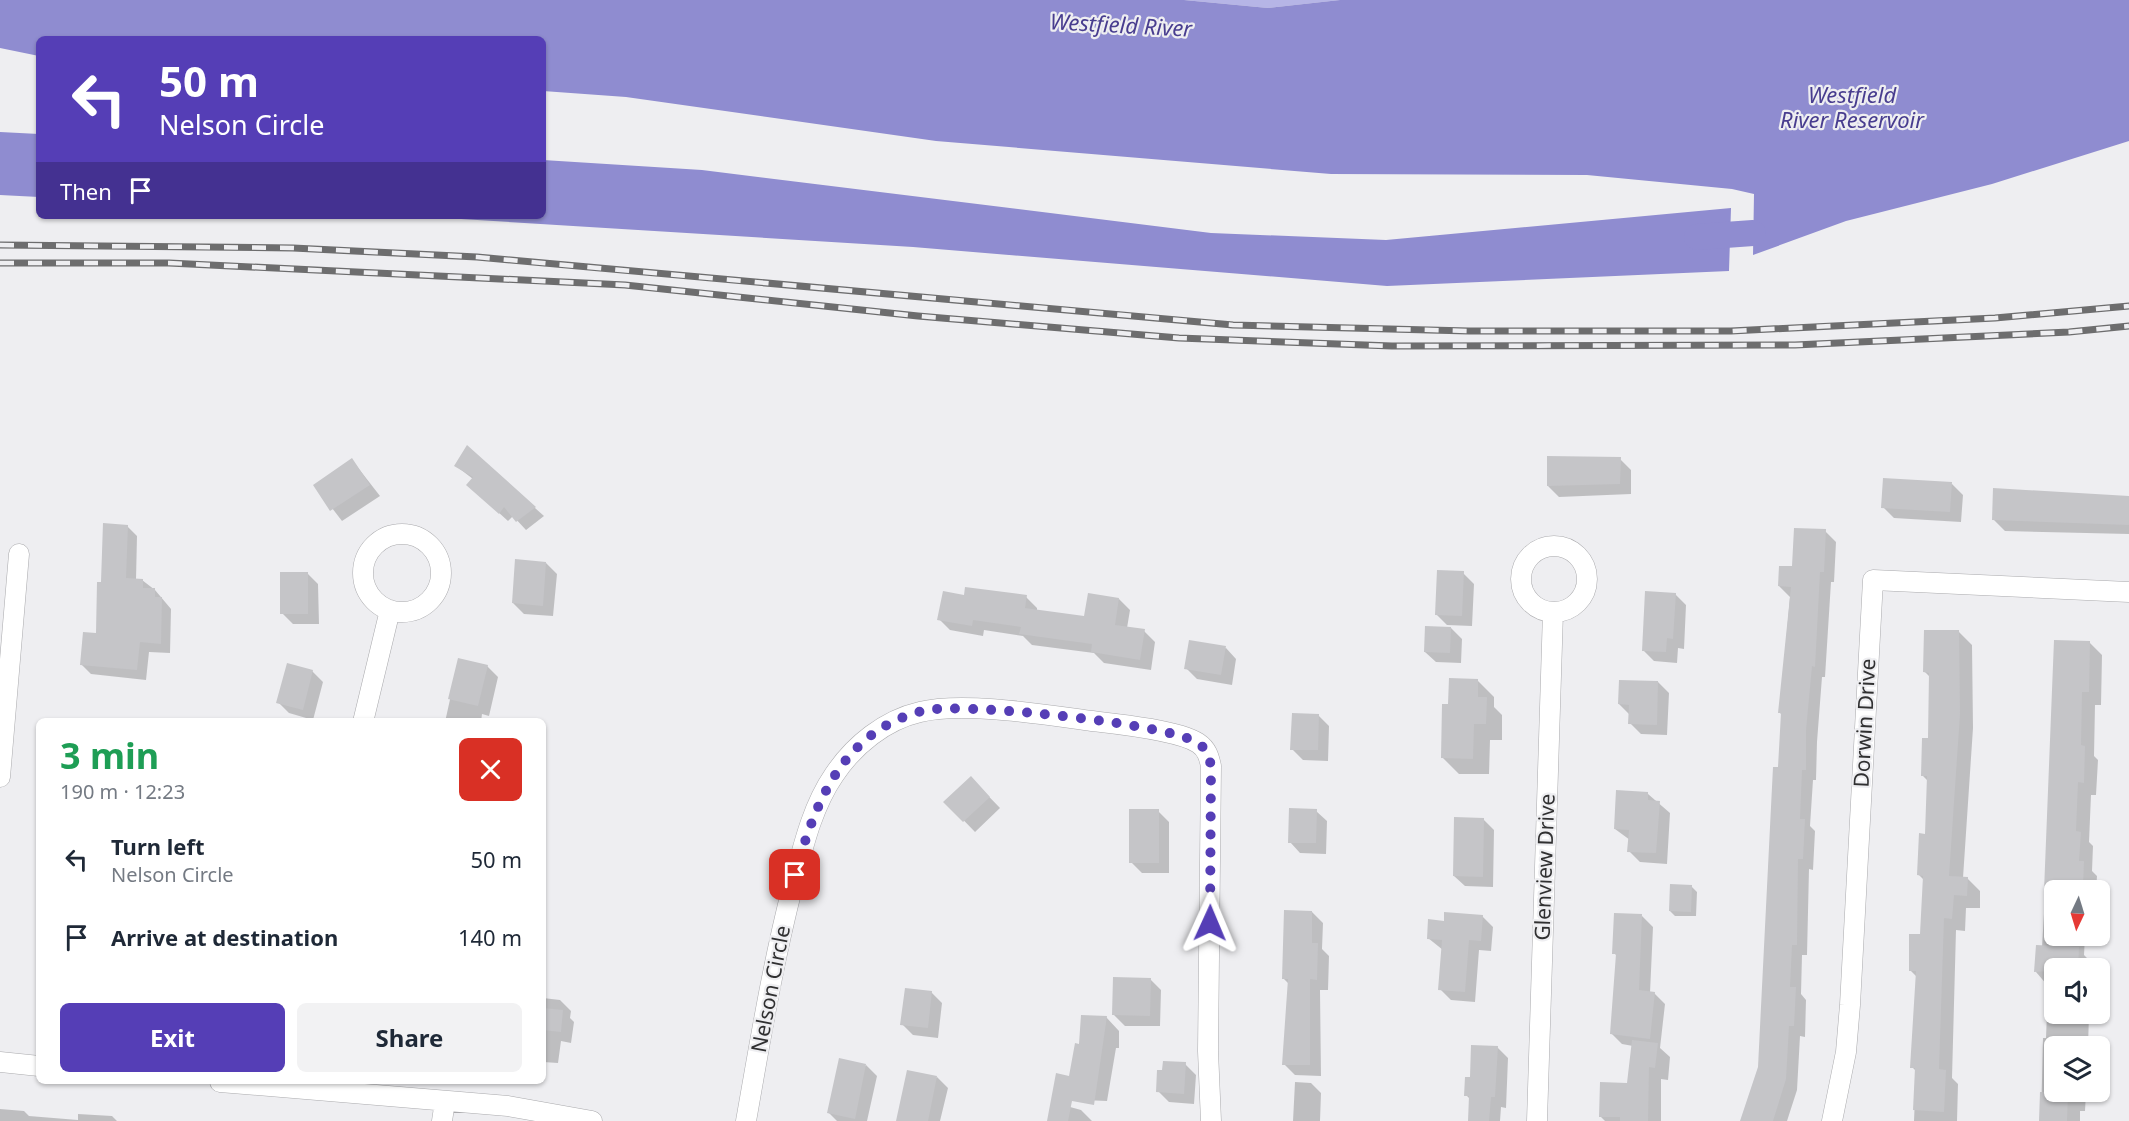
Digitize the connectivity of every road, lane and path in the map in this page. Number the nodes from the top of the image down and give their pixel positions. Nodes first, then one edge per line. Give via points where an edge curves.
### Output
1 (19, 554) dead end
2 (2129, 592) edge
3 (390, 610) dead end
4 (1553, 612) dead end
5 (364, 718) edge
6 (0, 777) edge
7 (0, 1062) edge
8 (36, 1066) edge
9 (276, 1084) edge
10 (304, 1085) edge
11 (445, 1101) junction
12 (442, 1121) edge
13 (592, 1121) edge
14 (746, 1121) edge
15 (1211, 1121) edge
16 (1537, 1121) edge
17 (1832, 1121) edge

1 - 6 street
2 - 17 street, Dorwin Drive via 1873,580 1850,1005 1846,1052
3 - 5 street
4 - 16 street, Glenview Drive
7 - 8 street
9 - 10 street
10 - 11 street
11 - 12 street
11 - 13 street via 508,1106
14 - 15 street, Nelson Circle via 781,928 803,847 824,793 845,761 871,735 911,714 950,708 1112,723 1184,737 1207,752 1212,785 1208,1051

